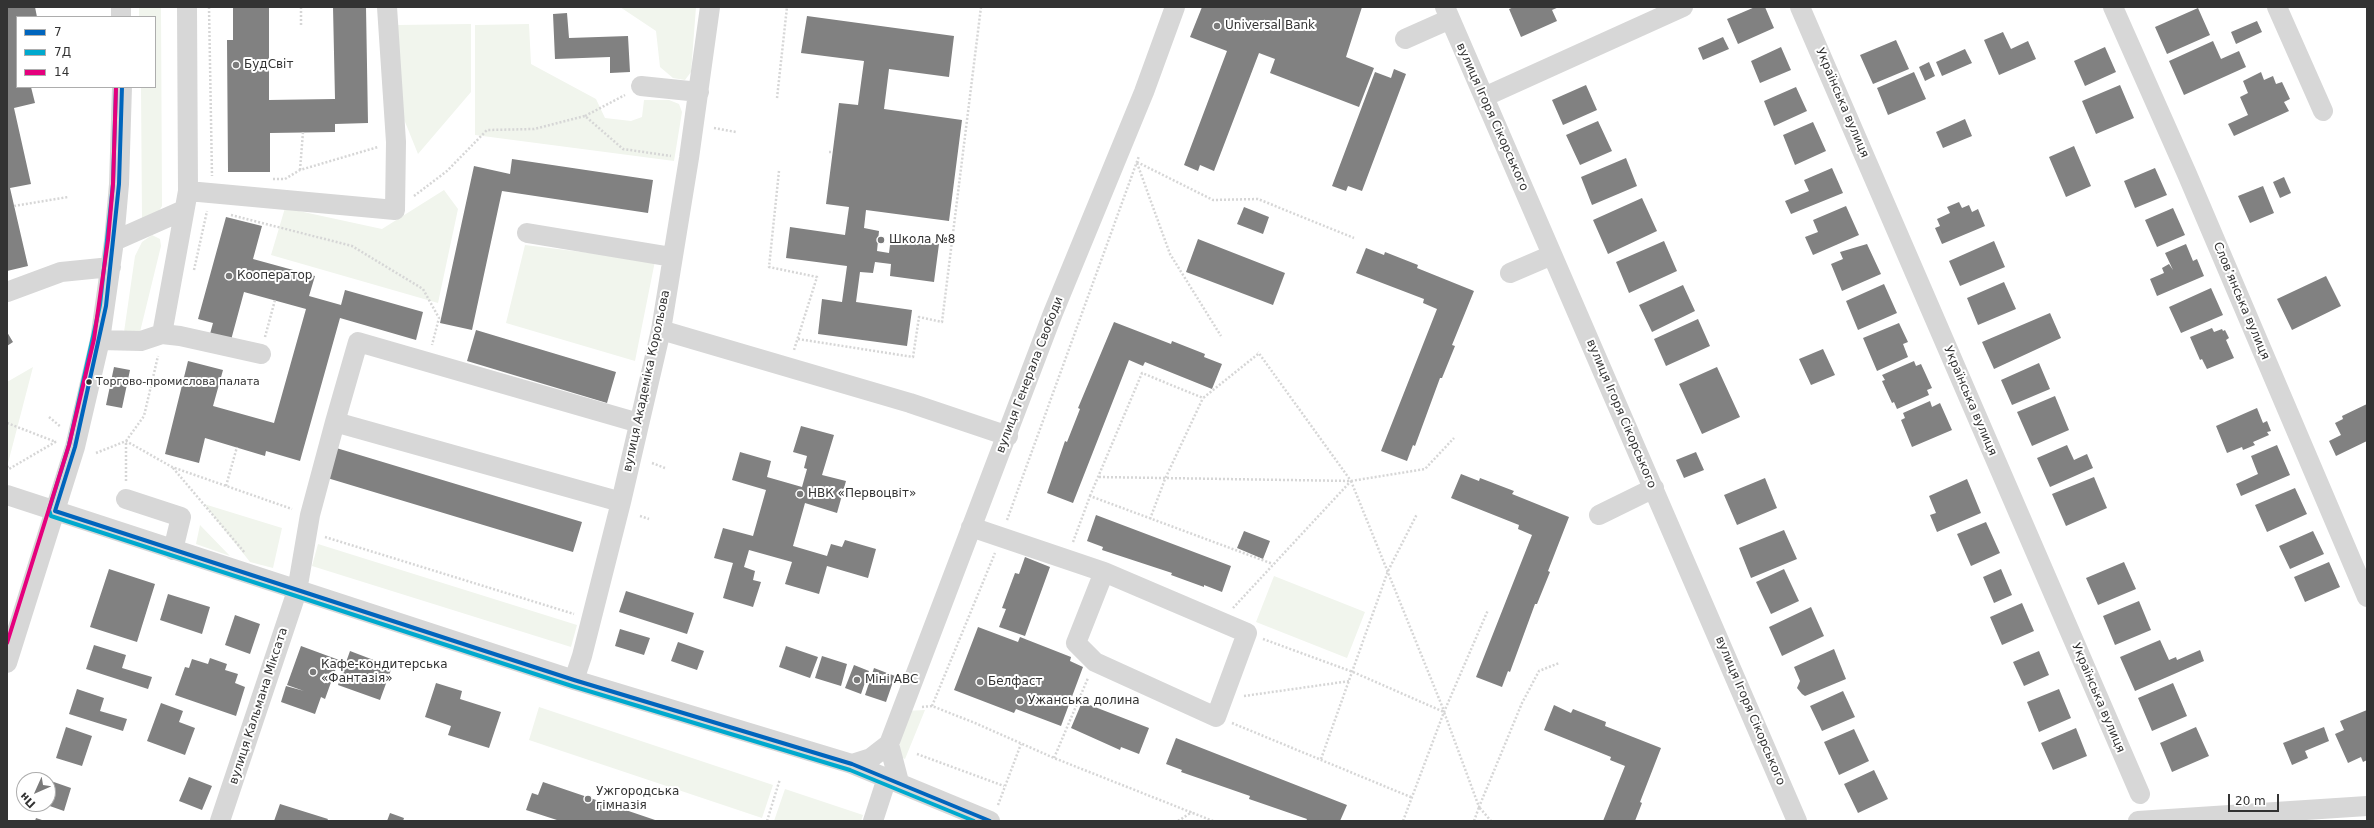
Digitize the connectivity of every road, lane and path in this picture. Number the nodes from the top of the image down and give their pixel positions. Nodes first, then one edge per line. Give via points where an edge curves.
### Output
1 (187, 7) edge
2 (301, 7) edge
3 (387, 7) edge
4 (710, 7) edge
5 (787, 7) edge
6 (981, 7) edge
7 (1175, 7) edge
8 (1683, 7) edge
9 (1800, 7) edge
10 (2113, 7) edge
11 (2277, 7) edge
12 (1447, 13) edge
13 (301, 27) dead end
14 (1405, 39) dead end
15 (641, 86) joint
16 (122, 88) edge
17 (698, 92) junction
18 (1484, 97) junction
19 (777, 98) dead end
20 (2323, 111) dead end
21 (585, 116) junction
22 (714, 128) dead end
23 (304, 132) dead end
24 (736, 132) dead end
25 (396, 142) junction
26 (1140, 155) dead end
27 (689, 158) junction
28 (1137, 162) junction
29 (300, 170) junction
30 (779, 171) dead end
31 (212, 177) dead end
32 (219, 178) dead end
33 (271, 179) dead end
34 (188, 191) junction
35 (68, 197) dead end
36 (14, 206) dead end
37 (184, 210) junction
38 (207, 210) dead end
39 (395, 210) junction
40 (214, 211) dead end
41 (227, 214) dead end
42 (527, 233) dead end
43 (1354, 238) dead end
44 (114, 241) junction
45 (1552, 255) junction
46 (672, 257) junction
47 (111, 268) junction
48 (1510, 273) dead end
49 (7, 292) edge
50 (275, 300) dead end
51 (661, 330) junction
52 (162, 334) junction
53 (1221, 336) dead end
54 (798, 338) junction
55 (100, 340) junction
56 (261, 354) joint
57 (429, 362) junction
58 (789, 367) junction
59 (1203, 398) junction
60 (49, 417) dead end
61 (335, 422) junction
62 (7, 423) edge
63 (639, 423) junction
64 (1008, 436) junction
65 (1454, 438) dead end
66 (57, 442) junction
67 (237, 447) dead end
68 (96, 454) dead end
69 (652, 463) dead end
70 (7, 466) edge
71 (172, 467) junction
72 (665, 468) dead end
73 (1099, 477) junction
74 (1164, 479) junction
75 (1351, 481) junction
76 (226, 486) junction
77 (1654, 488) junction
78 (7, 495) edge
79 (1090, 496) junction
80 (126, 500) dead end
81 (621, 502) junction
82 (55, 510) junction
83 (1418, 514) dead end
84 (1599, 515) dead end
85 (640, 516) dead end
86 (649, 519) dead end
87 (1150, 519) junction
88 (308, 523) junction
89 (971, 527) junction
90 (1001, 538) junction
91 (173, 550) junction
92 (1066, 560) junction
93 (1273, 564) junction
94 (1388, 571) junction
95 (1104, 572) junction
96 (247, 574) junction
97 (297, 591) junction
98 (2367, 597) edge
99 (1488, 610) dead end
100 (590, 619) junction
101 (1221, 622) junction
102 (1247, 633) junction
103 (12, 634) edge
104 (1095, 662) junction
105 (7, 663) edge
106 (1559, 663) dead end
107 (1353, 672) junction
108 (574, 680) junction
109 (1350, 681) junction
110 (1223, 698) junction
111 (903, 705) junction
112 (932, 706) junction
113 (1444, 712) junction
114 (1216, 717) junction
115 (889, 744) junction
116 (1021, 744) junction
117 (917, 754) dead end
118 (1054, 758) junction
119 (1321, 759) junction
120 (852, 764) junction
121 (780, 779) dead end
122 (893, 780) junction
123 (1004, 786) junction
124 (2140, 794) dead end
125 (1413, 798) junction
126 (2367, 806) edge
127 (1479, 808) junction
128 (1192, 812) junction
129 (994, 814) edge
130 (220, 821) edge
131 (767, 821) edge
132 (873, 821) edge
133 (1178, 821) edge
134 (1213, 821) edge
135 (1402, 821) edge
136 (1474, 821) edge
137 (1491, 821) edge
138 (1797, 821) edge
139 (2138, 821) edge

1 - 34 street
2 - 13 path
3 - 25 street
4 - 17 street, вулиця Академіка Корольова
5 - 19 path
6 - 54 path via 942,322 919,318 913,357
7 - 64 street, вулиця Генерала Свободи via 1144,92 1053,313
8 - 18 street
9 - 124 street, Українська вулиця
10 - 98 street, Словʼянська вулиця
11 - 20 street
12 - 14 street
12 - 18 street, вулиця Ігоря Сікорського
15 - 17 street
15 - 21 path
16 - 44 street via 119,184
17 - 27 street, вулиця Академіка Корольова
18 - 45 street, вулиця Ігоря Сікорського
21 - 27 path via 623,149
21 - 39 path via 534,129 487,130 447,171
22 - 24 path
23 - 29 path
25 - 29 path
25 - 39 street
26 - 28 path
27 - 46 street, вулиця Академіка Корольова
28 - 43 path via 1213,200 1258,199
28 - 53 path via 1170,254
28 - 90 path
29 - 33 path via 285,179
30 - 54 path via 769,267 817,277
31 - 32 path
34 - 37 street
34 - 39 street
35 - 36 path
37 - 44 street
37 - 52 street
38 - 40 path
41 - 57 path via 352,246 423,290 439,318
42 - 46 street
44 - 47 street
45 - 48 street
45 - 77 street, вулиця Ігоря Сікорського
46 - 51 street, вулиця Академіка Корольова
47 - 49 street via 61,272
47 - 55 street
50 - 56 path
51 - 58 street
51 - 63 street, вулиця Академіка Корольова
52 - 55 street via 141,341
52 - 56 street
54 - 58 path
55 - 82 street via 75,447
57 - 61 street, вулиця Кальмана Міксата via 358,342
57 - 63 street
58 - 64 street via 978,424
59 - 73 path via 1142,373
59 - 74 path
59 - 75 path via 1258,353
60 - 66 path via 61,428
61 - 81 street
61 - 88 street, вулиця Кальмана Міксата
62 - 66 path
63 - 81 street, вулиця Академіка Корольова
64 - 89 street, вулиця Генерала Свободи
65 - 75 path via 1424,469
66 - 70 path via 10,469
67 - 76 path
68 - 71 path via 126,441
69 - 72 path
71 - 76 path
71 - 96 path via 247,555
73 - 74 path
73 - 79 path
74 - 75 path
74 - 87 path
75 - 93 path
75 - 94 path
76 - 88 path
77 - 84 street
77 - 138 street, вулиця Ігоря Сікорського
78 - 82 street
79 - 87 path
79 - 92 path
80 - 91 street via 181,517
81 - 100 street, вулиця Академіка Корольова
82 - 91 street
82 - 103 street
83 - 94 path
85 - 86 path
87 - 93 path
88 - 97 street, вулиця Кальмана Міксата
88 - 100 path
89 - 90 street
89 - 111 street, вулиця Генерала Свободи
90 - 92 street
90 - 112 path
91 - 96 street
92 - 95 street
93 - 101 path
94 - 107 path
94 - 113 path
95 - 101 street
95 - 104 street via 1076,643
96 - 97 street
97 - 108 street
97 - 130 street, вулиця Кальмана Міксата
99 - 113 path
100 - 108 street, вулиця Академіка Корольова
101 - 102 street
102 - 107 path
102 - 110 street
103 - 105 street
104 - 114 street
104 - 118 path
106 - 127 path via 1539,671 1522,703
107 - 109 path
107 - 113 path
108 - 120 street
109 - 110 path
109 - 119 path
110 - 114 street
111 - 112 path via 910,708
111 - 115 street, вулиця Генерала Свободи
112 - 116 path
113 - 125 path
113 - 127 path
114 - 119 path
115 - 120 street via 871,758
115 - 122 street
116 - 118 path
116 - 123 path
117 - 123 path
118 - 128 path
119 - 125 path
120 - 122 street
121 - 131 path
122 - 129 street
122 - 132 street
123 - 129 path
125 - 135 path
126 - 139 street
127 - 136 path
127 - 137 path
128 - 133 path
128 - 134 path

